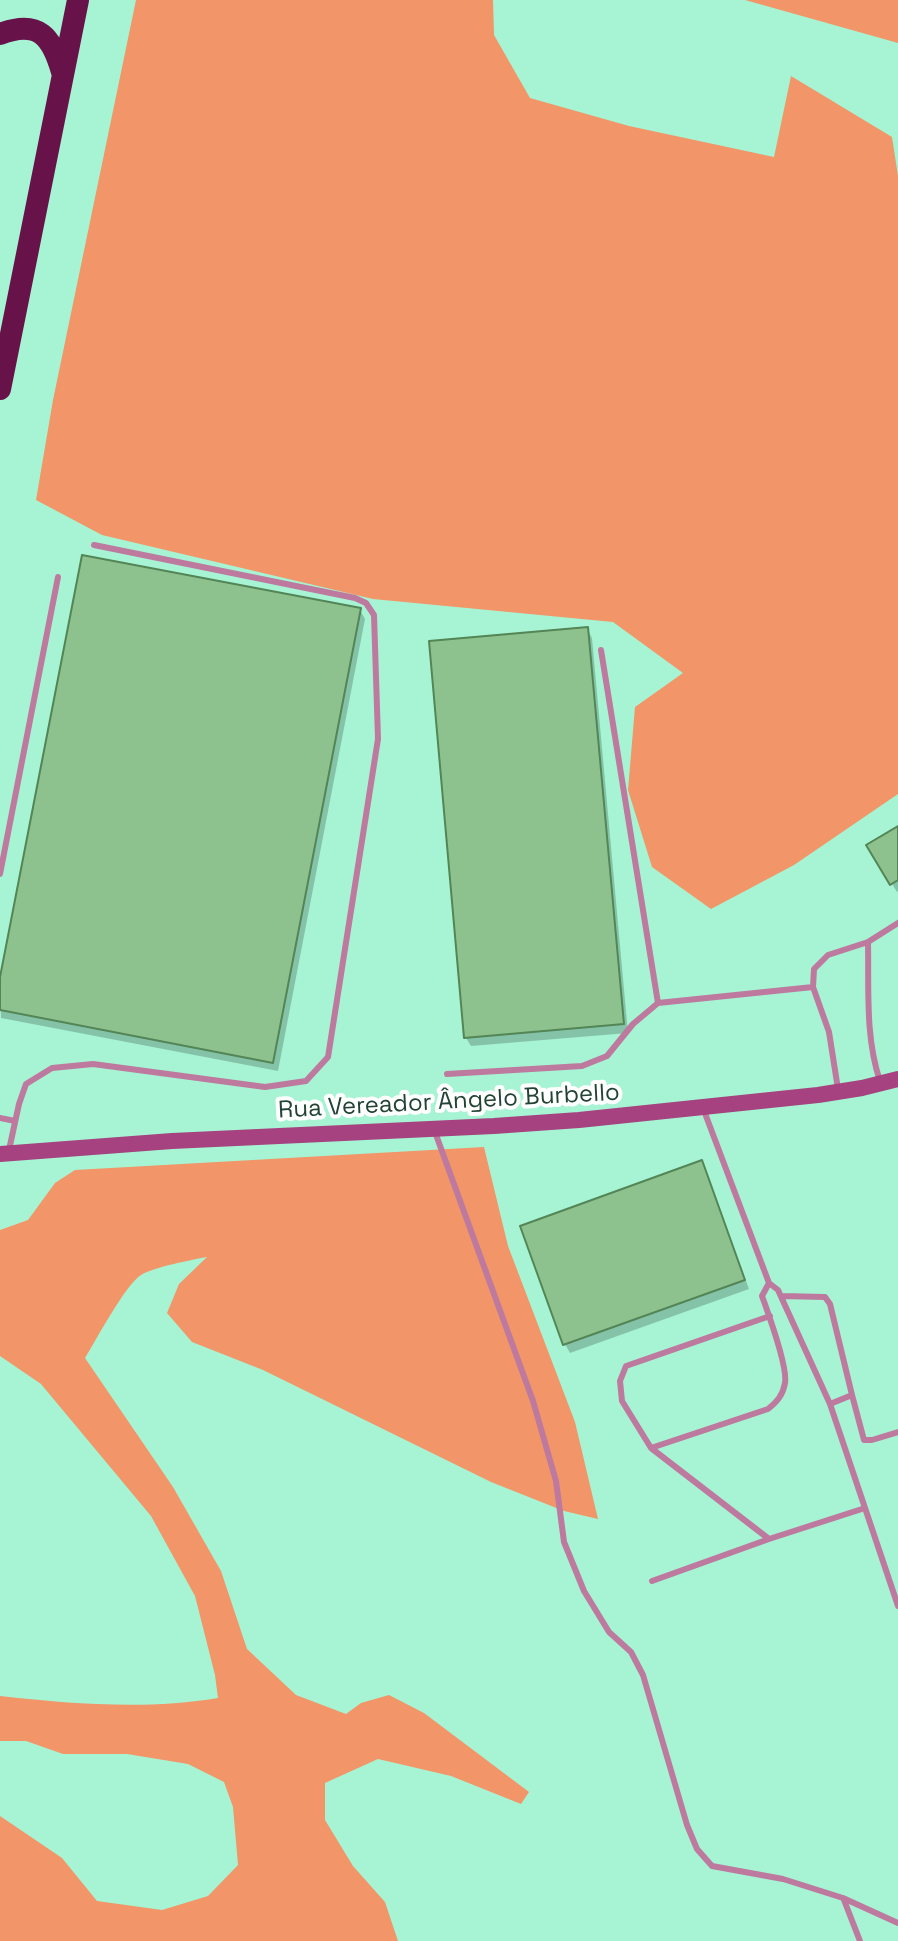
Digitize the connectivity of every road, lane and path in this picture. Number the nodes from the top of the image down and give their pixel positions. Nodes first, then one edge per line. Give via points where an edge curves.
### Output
1 (78, 0) edge
2 (0, 34) edge
3 (63, 73) junction
4 (0, 389) edge
5 (94, 545) dead end
6 (58, 577) dead end
7 (601, 650) dead end
8 (0, 874) edge
9 (898, 923) edge
10 (868, 942) junction
11 (813, 987) junction
12 (658, 1003) junction
13 (447, 1074) dead end
14 (898, 1079) edge
15 (881, 1084) junction
16 (839, 1093) junction
17 (703, 1108) junction
18 (0, 1118) edge
19 (15, 1121) junction
20 (434, 1129) junction
21 (4, 1154) edge
22 (769, 1283) junction
23 (781, 1296) junction
24 (770, 1316) junction
25 (852, 1395) junction
26 (830, 1404) junction
27 (898, 1432) edge
28 (651, 1448) junction
29 (865, 1508) junction
30 (769, 1539) junction
31 (652, 1581) dead end
32 (898, 1606) edge
33 (843, 1898) junction
34 (898, 1923) edge
35 (860, 1941) edge

1 - 3 highway
2 - 3 highway via 26,28 40,33 57,53
3 - 4 highway
5 - 19 lane via 366,603 374,615 378,739 328,1057 306,1081 265,1087 93,1064 52,1068 26,1084
6 - 8 lane
7 - 12 lane
9 - 10 lane
10 - 11 lane via 828,955 814,969
10 - 15 lane via 869,1018
11 - 12 lane
11 - 16 lane via 829,1032
12 - 13 lane via 607,1056 582,1066
14 - 15 main road, Rua Vereador Ângelo Burbello
15 - 16 main road, Rua Vereador Ângelo Burbello
16 - 17 main road, Rua Vereador Ângelo Burbello
17 - 20 main road, Rua Vereador Ângelo Burbello
17 - 22 lane
18 - 19 lane
19 - 21 lane
20 - 21 main road, Rua Vereador Ângelo Burbello
20 - 33 lane via 533,1401 556,1481 564,1542 584,1591 643,1675 697,1849 712,1866 783,1879
22 - 23 lane
22 - 24 lane via 762,1296
23 - 25 lane via 825,1297
23 - 26 lane
24 - 28 lane via 786,1381 779,1400 768,1409
24 - 28 lane via 626,1366 620,1381 622,1401
25 - 26 lane
25 - 27 lane via 864,1440
26 - 29 lane
28 - 30 lane
29 - 30 lane
29 - 32 lane
30 - 31 lane
33 - 34 lane
33 - 35 lane

